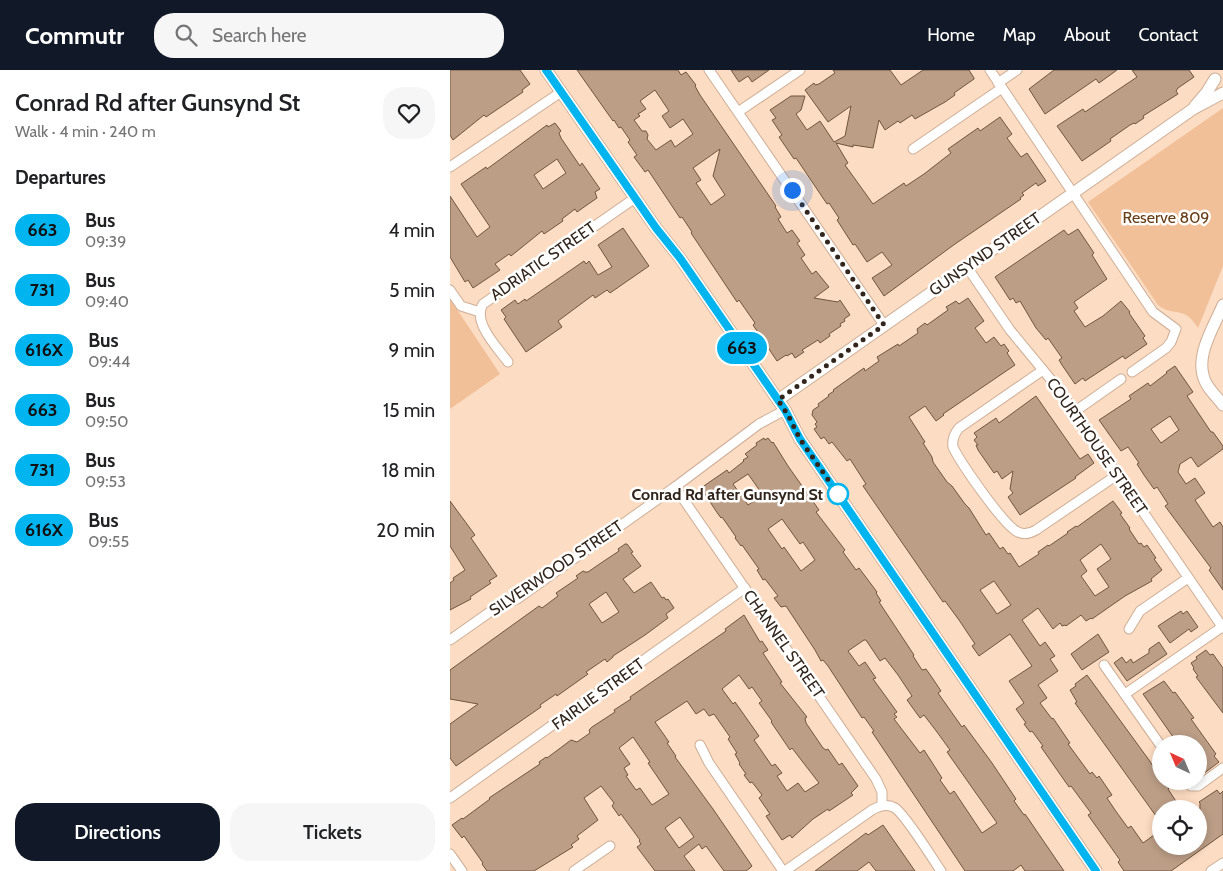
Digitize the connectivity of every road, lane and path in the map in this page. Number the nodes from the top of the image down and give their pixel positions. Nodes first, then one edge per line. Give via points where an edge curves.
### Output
1 (546, 70) edge
2 (709, 70) edge
3 (800, 70) edge
4 (990, 70) edge
5 (1017, 70) edge
6 (1216, 73) edge
7 (1000, 86) junction
8 (561, 92) junction
9 (1223, 92) edge
10 (1194, 109) junction
11 (738, 112) junction
12 (913, 149) dead end
13 (450, 167) edge
14 (1073, 193) junction
15 (635, 198) junction
16 (968, 267) junction
17 (450, 290) edge
18 (1223, 305) edge
19 (480, 312) junction
20 (884, 325) junction
21 (508, 362) dead end
22 (1043, 370) junction
23 (1132, 372) dead end
24 (1121, 379) dead end
25 (778, 400) junction
26 (1223, 405) edge
27 (785, 410) junction
28 (1074, 412) junction
29 (1117, 475) junction
30 (675, 487) junction
31 (1188, 578) junction
32 (745, 588) junction
33 (1223, 628) edge
34 (1130, 629) dead end
35 (450, 640) edge
36 (1104, 665) dead end
37 (1125, 694) junction
38 (1153, 735) edge
39 (700, 745) dead end
40 (1223, 768) edge
41 (1208, 779) edge
42 (450, 798) edge
43 (882, 806) junction
44 (610, 846) dead end
45 (450, 854) edge
46 (1223, 863) edge
47 (462, 871) edge
48 (574, 871) edge
49 (784, 871) edge
50 (941, 871) edge
51 (1096, 871) edge
52 (1211, 871) edge

1 - 8 street
2 - 11 street
3 - 11 street
4 - 7 street
5 - 7 street
6 - 9 street via 1218,87
6 - 10 street, GUNSYND STREET
7 - 12 street
7 - 14 street
8 - 13 street
8 - 15 street
9 - 10 street, GUNSYND STREET
10 - 14 street, GUNSYND STREET
11 - 20 street
14 - 16 street, GUNSYND STREET
14 - 23 street via 1153,312 1176,328 1166,348
15 - 19 street, ADRIATIC STREET via 488,299
15 - 25 street
16 - 20 street, GUNSYND STREET
16 - 22 street, COURTHOUSE STREET via 1002,319
17 - 19 street via 462,306
18 - 26 street via 1201,361 1206,382
19 - 21 street, ADRIATIC STREET via 482,326
20 - 25 street, GUNSYND STREET
22 - 28 street, COURTHOUSE STREET
22 - 29 street via 954,434 953,447 976,483 1011,527 1028,534
24 - 28 street
25 - 27 street
27 - 30 street, SILVERWOOD STREET via 759,424
27 - 51 street via 800,439
28 - 29 street, COURTHOUSE STREET
29 - 31 street, COURTHOUSE STREET
30 - 32 street, CHANNEL STREET
30 - 35 street, SILVERWOOD STREET via 517,599 497,607
31 - 33 street, COURTHOUSE STREET
31 - 34 street via 1140,611
32 - 42 street, FAIRLIE STREET
32 - 43 street, CHANNEL STREET via 876,779 882,792
33 - 37 street
36 - 37 street
37 - 38 street
39 - 49 street via 708,763
40 - 41 street
43 - 49 street
43 - 50 street via 899,811
44 - 48 street
45 - 47 street
46 - 52 street

